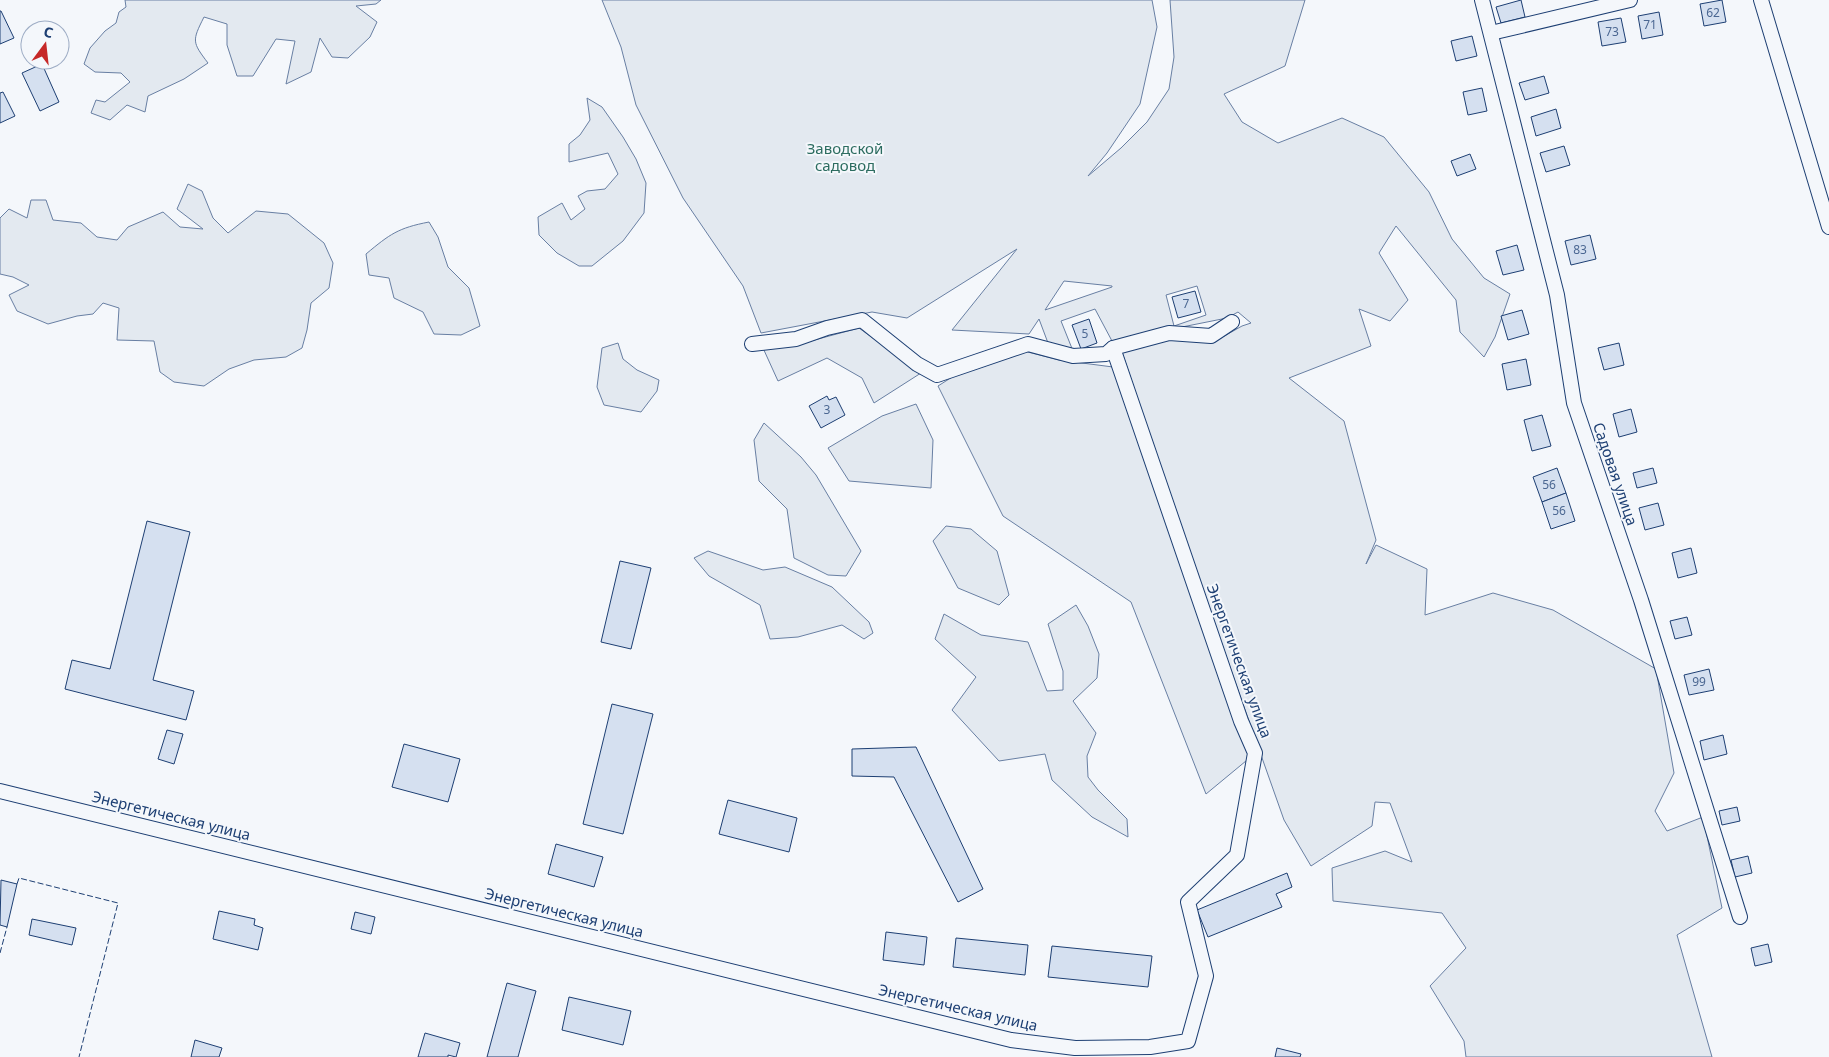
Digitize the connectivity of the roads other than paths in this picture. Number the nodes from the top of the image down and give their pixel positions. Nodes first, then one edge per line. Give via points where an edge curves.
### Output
1 (1482, 0) edge
2 (1630, 0) edge
3 (1761, 0) edge
4 (1491, 33) junction
5 (1829, 227) edge
6 (1232, 322) dead end
7 (752, 344) dead end
8 (1112, 348) junction
9 (0, 791) edge
10 (1740, 917) dead end

1 - 4 street, Садовая улица
2 - 4 street
3 - 5 street
4 - 10 street, Садовая улица via 1557,295 1574,403 1647,618
6 - 8 street via 1211,336 1169,333
7 - 8 street via 796,339 862,320 917,364 937,375 1028,344 1073,356 1106,354
8 - 9 street, Энергетическая улица via 1241,721 1255,753 1237,855 1188,902 1206,976 1188,1041 1150,1047 1075,1048 1012,1040

